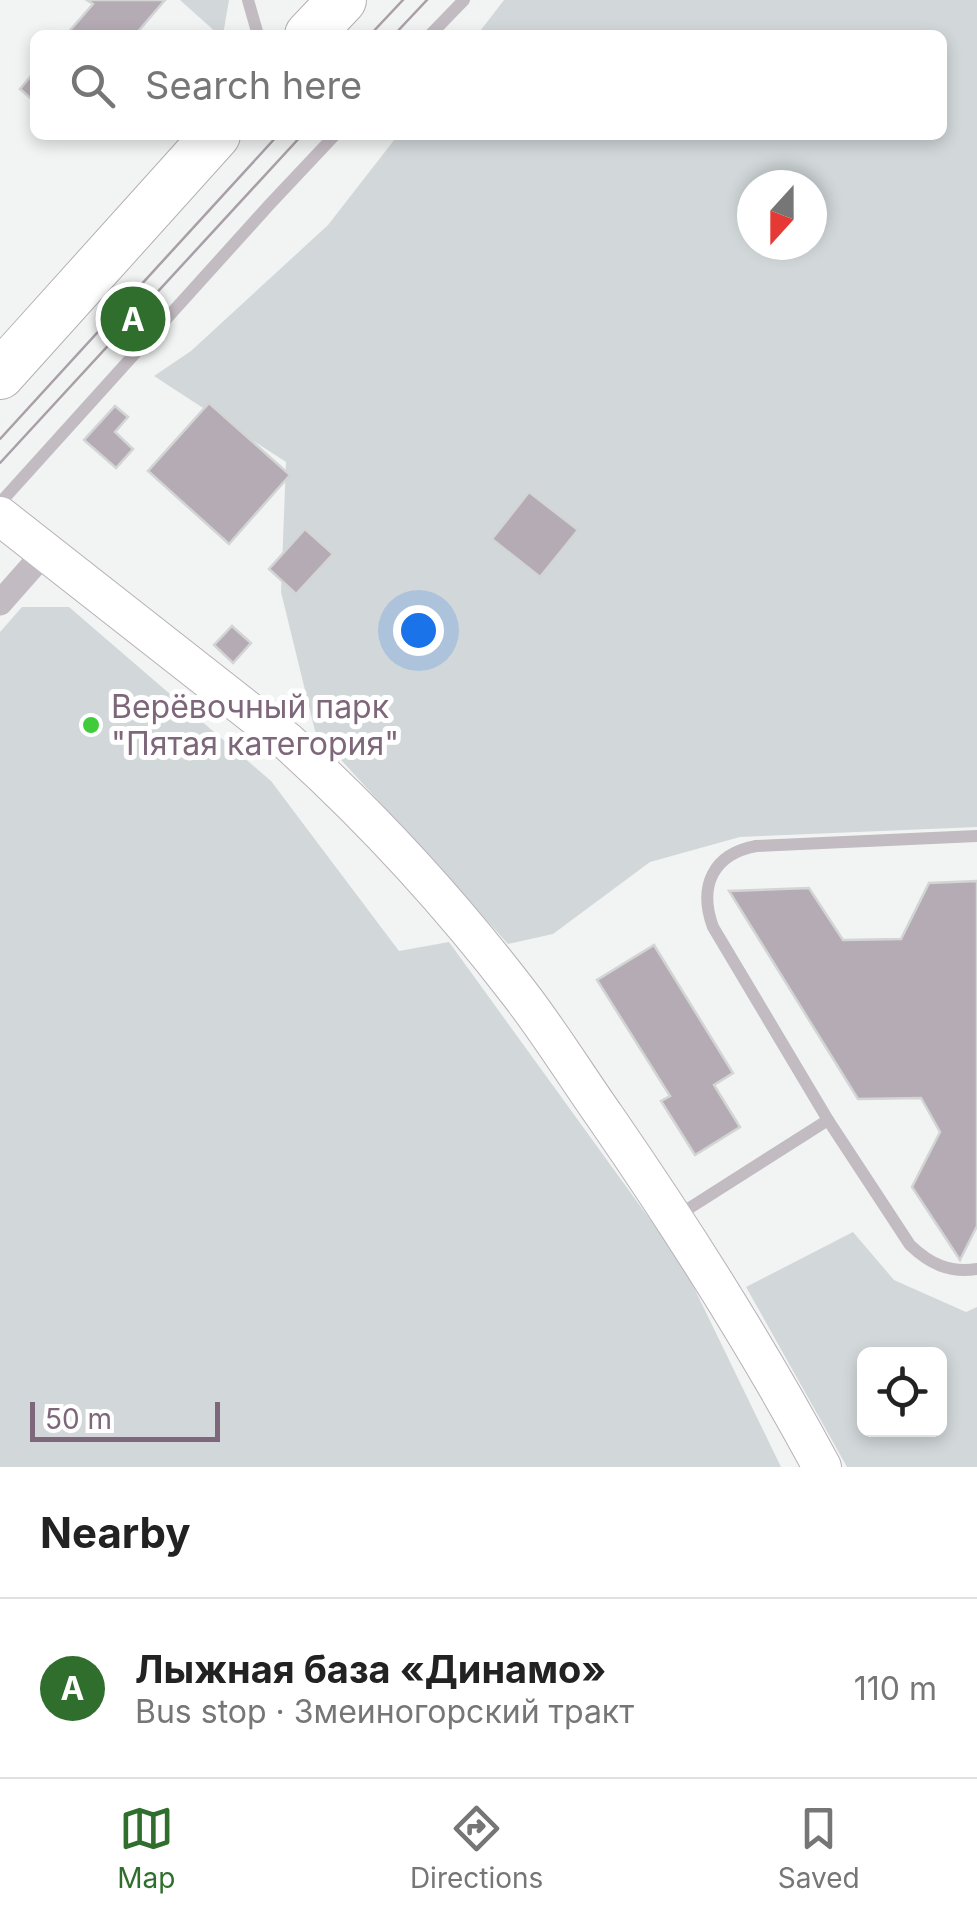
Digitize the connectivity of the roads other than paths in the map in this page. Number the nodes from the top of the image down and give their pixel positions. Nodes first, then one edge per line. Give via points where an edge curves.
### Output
1 (248, 0) edge
2 (342, 0) edge
3 (464, 0) edge
4 (257, 30) edge
5 (314, 30) edge
6 (435, 30) edge
7 (212, 140) edge
8 (330, 140) edge
9 (0, 375) edge
10 (0, 503) edge
11 (0, 516) edge
12 (45, 552) junction
13 (0, 603) edge
14 (977, 836) edge
15 (828, 1120) junction
16 (674, 1217) junction
17 (977, 1269) edge
18 (822, 1467) edge

1 - 4 lane
2 - 5 highway
3 - 6 lane
7 - 9 highway
8 - 10 lane
11 - 12 street
12 - 13 street
12 - 16 street via 330,780 458,916 522,996
14 - 15 lane via 756,846 718,864 707,901 712,927
15 - 16 lane
15 - 17 lane via 910,1245 947,1270
16 - 18 street

